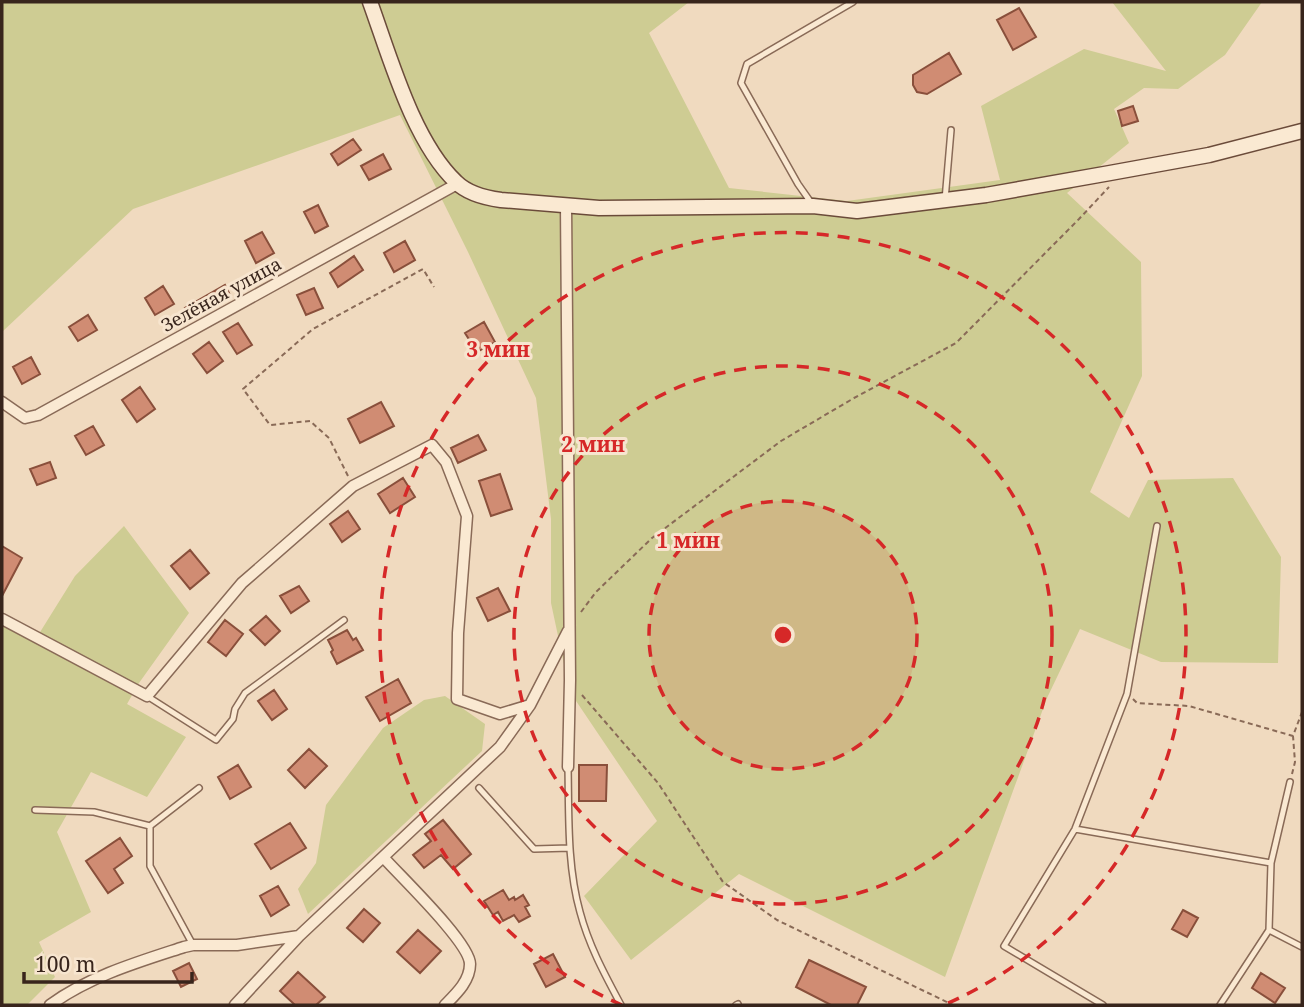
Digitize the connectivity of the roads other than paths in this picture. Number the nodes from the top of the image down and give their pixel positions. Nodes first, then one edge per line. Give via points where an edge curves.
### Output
1 (370, 2) edge
2 (853, 2) edge
3 (951, 130) dead end
4 (1302, 131) edge
5 (457, 184) junction
6 (945, 200) junction
7 (566, 205) junction
8 (813, 206) junction
9 (2, 402) edge
10 (1157, 526) dead end
11 (2, 619) edge
12 (344, 620) dead end
13 (568, 631) junction
14 (147, 696) junction
15 (530, 705) junction
16 (568, 767) joint
17 (1290, 782) road end
18 (199, 788) dead end
19 (479, 788) dead end
20 (35, 810) dead end
21 (150, 826) junction
22 (1075, 829) junction
23 (570, 848) junction
24 (384, 858) junction
25 (1271, 863) junction
26 (1269, 930) junction
27 (299, 936) junction
28 (194, 945) junction
29 (1302, 947) edge
30 (50, 1005) edge
31 (235, 1005) edge
32 (445, 1005) edge
33 (621, 1005) edge
34 (1103, 1005) edge
35 (1220, 1005) edge

1 - 5 street via 408,108
2 - 8 lane via 747,64 741,83
3 - 6 lane
4 - 6 street via 1209,155
5 - 7 street via 485,197
5 - 9 street, Зелёная улица via 38,415 25,418
6 - 8 street via 857,211
7 - 8 street
7 - 13 street
10 - 22 lane via 1127,694
11 - 14 street
12 - 14 lane via 245,693 216,740
13 - 15 street
13 - 16 street
14 - 15 street via 242,583 354,486 432,445 446,462 467,516 457,699 500,714
15 - 24 street via 500,747
16 - 23 lane
17 - 25 lane
18 - 21 lane
19 - 23 lane via 534,849
20 - 21 lane via 94,812
21 - 28 lane via 150,866
22 - 25 lane
22 - 34 lane via 1004,946
23 - 33 lane via 582,920
24 - 27 street
24 - 32 street via 463,944 470,963 464,986
25 - 26 lane
26 - 29 lane
26 - 35 lane
27 - 28 street
27 - 31 street
28 - 30 street via 100,977

